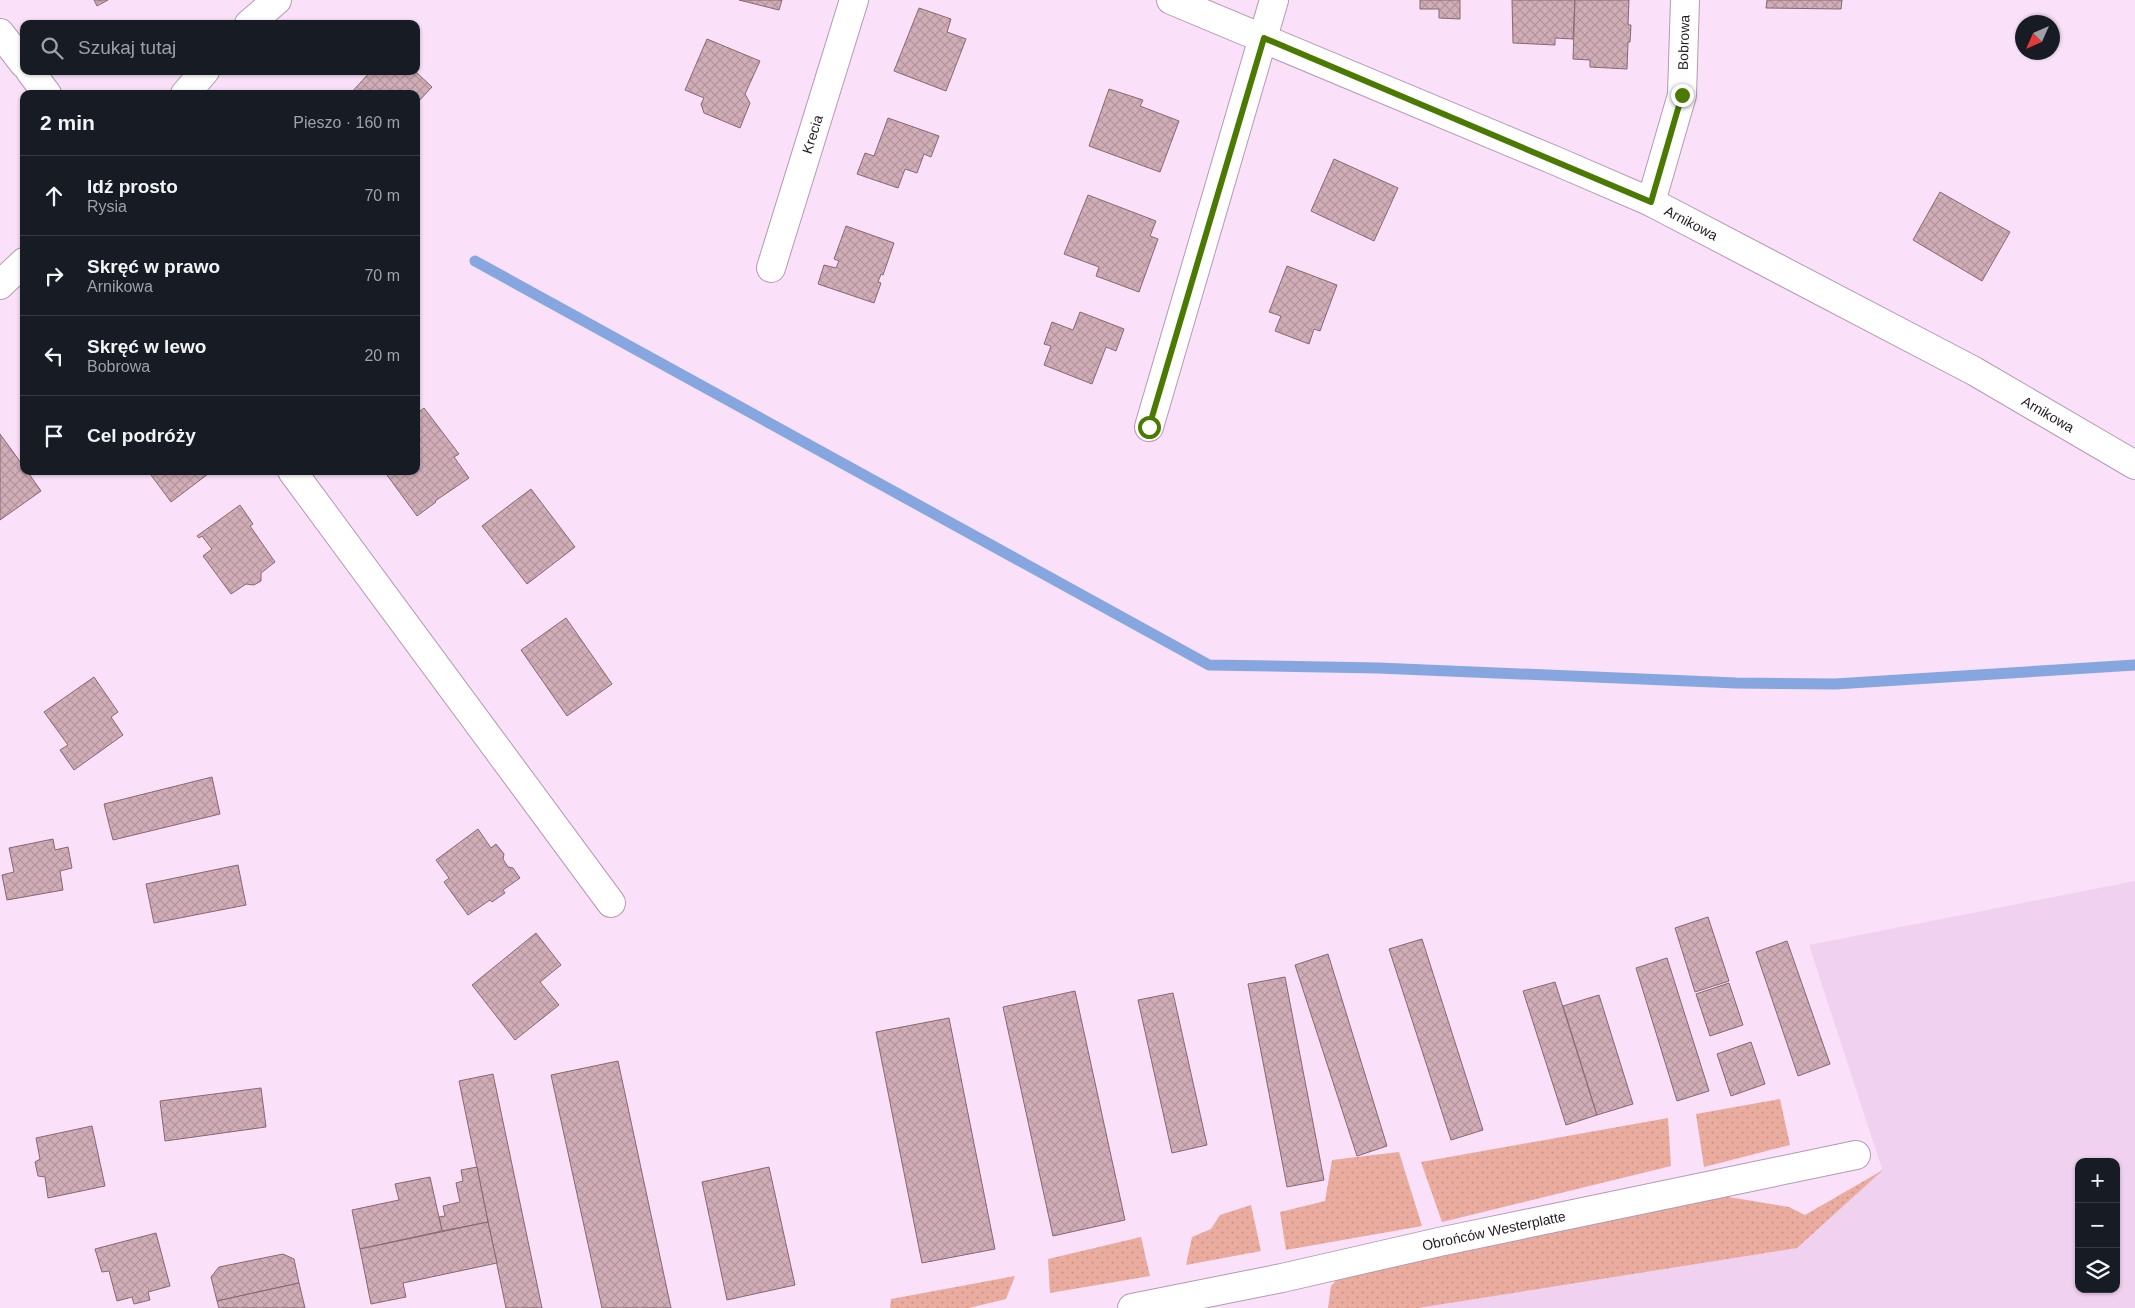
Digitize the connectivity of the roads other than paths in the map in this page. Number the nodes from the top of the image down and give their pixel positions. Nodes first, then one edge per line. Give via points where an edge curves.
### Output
1 (277, 0) edge
2 (854, 0) edge
3 (1171, 0) edge
4 (1274, 0) edge
5 (1685, 0) edge
6 (254, 20) edge
7 (0, 34) edge
8 (1264, 38) junction
9 (20, 59) edge
10 (33, 75) edge
11 (202, 75) edge
12 (44, 90) edge
13 (188, 90) edge
14 (1651, 202) junction
15 (20, 266) edge
16 (771, 268) dead end
17 (0, 285) edge
18 (1149, 427) dead end
19 (2135, 465) edge
20 (295, 475) edge
21 (611, 903) dead end
22 (1856, 1155) dead end
23 (1236, 1298) edge
24 (1132, 1308) edge

1 - 6 street
2 - 16 street, Krecia
3 - 8 street, Arnikowa
4 - 8 street
5 - 14 street, Bobrowa via 1682,95
7 - 9 street
8 - 14 street, Arnikowa
8 - 18 street
10 - 12 street
11 - 13 street
14 - 19 street, Arnikowa via 1974,371
15 - 17 street
20 - 21 street
22 - 23 street, Obrońców Westerplatte via 1439,1242
23 - 24 street, Obrońców Westerplatte

